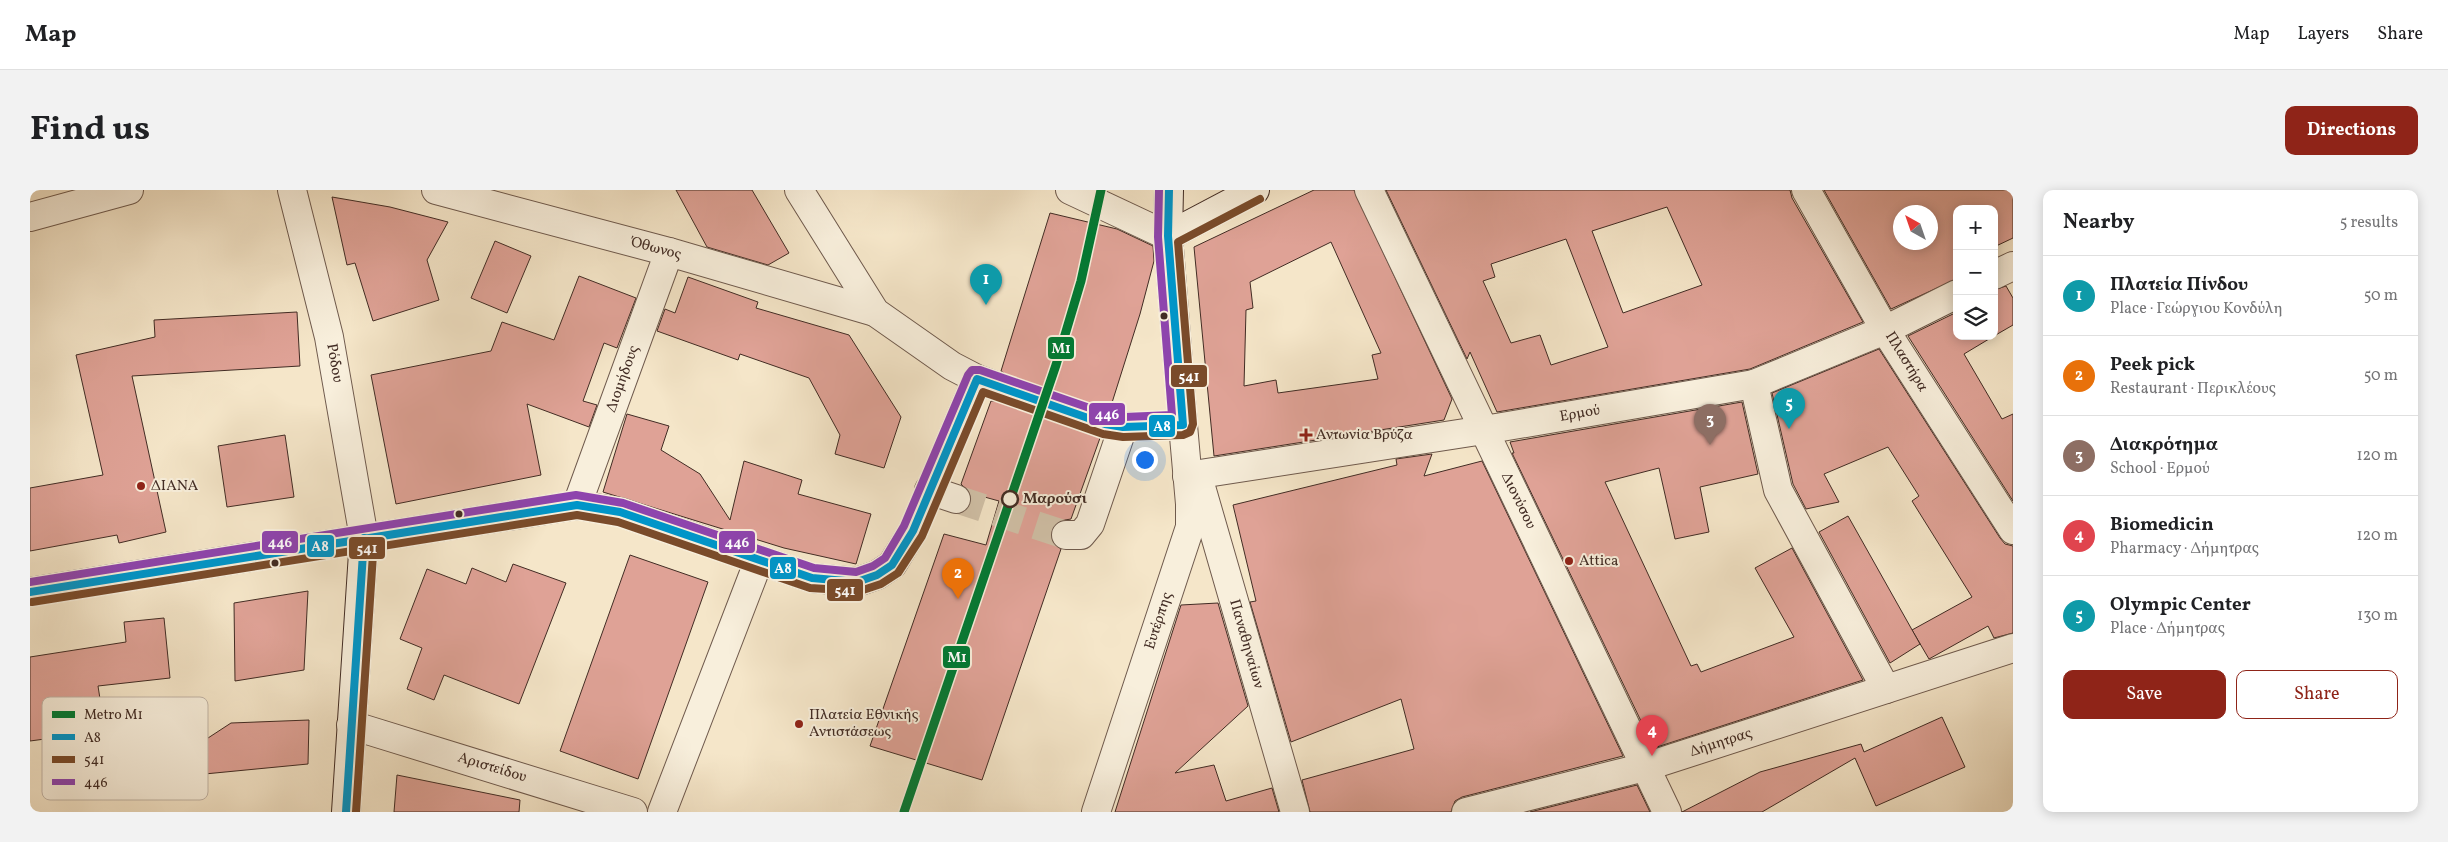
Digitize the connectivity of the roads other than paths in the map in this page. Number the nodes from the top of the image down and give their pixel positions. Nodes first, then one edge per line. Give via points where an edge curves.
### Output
1 (129, 190) edge
2 (292, 190) edge
3 (436, 190) edge
4 (800, 190) edge
5 (1070, 190) edge
6 (1169, 190) edge
7 (1255, 190) edge
8 (1369, 190) edge
9 (1806, 190) edge
10 (30, 217) edge
11 (1168, 236) junction
12 (669, 252) junction
13 (2013, 266) edge
14 (1998, 273) edge
15 (1955, 295) edge
16 (875, 312) junction
17 (1885, 330) junction
18 (1754, 384) junction
19 (1183, 425) junction
20 (1484, 430) junction
21 (1192, 476) junction
22 (929, 490) junction
23 (956, 499) tunnel mouth
24 (577, 505) junction
25 (2013, 530) edge
26 (1066, 535) tunnel mouth
27 (364, 538) junction
28 (759, 560) junction
29 (30, 592) edge
30 (2013, 648) edge
31 (1886, 689) junction
32 (351, 725) junction
33 (1645, 767) junction
34 (346, 812) edge
35 (633, 812) edge
36 (662, 812) edge
37 (1096, 812) edge
38 (1295, 812) edge
39 (1466, 812) edge
40 (1667, 812) edge

1 - 10 street
2 - 27 street, Ρόδου via 329,337
3 - 12 street, Όθωνος
4 - 16 street
5 - 11 street
6 - 11 street, Ευτέρπης
7 - 11 street
8 - 20 street, Διονύσου
9 - 17 street, Πλαστήρα
11 - 19 street, Ευτέρπης
12 - 16 street, Όθωνος
12 - 24 street, Διομήδους
13 - 14 street
15 - 17 street, Ερμού
16 - 22 street via 952,366 987,382
17 - 18 street, Ερμού
17 - 25 street, Πλαστήρα
18 - 20 street, Ερμού
18 - 31 street via 1778,490
19 - 21 street, Ευτέρπης
19 - 26 street via 1114,425 1090,524 1080,535
20 - 21 street, Ερμού
20 - 33 street, Διονύσου
21 - 37 street, Ευτέρπης via 1190,527
21 - 38 street, Παναθηναίων
22 - 23 street
22 - 28 street via 913,531 892,565 877,576 857,582 812,578
24 - 27 street
24 - 28 street via 620,512
27 - 29 street
27 - 32 street, Ρόδου
28 - 36 street
30 - 31 street, Δήμητρας
31 - 33 street, Δήμητρας
32 - 34 street, Ρόδου
32 - 35 street, Αριστείδου
33 - 39 street, Δήμητρας
33 - 40 street, Διονύσου

